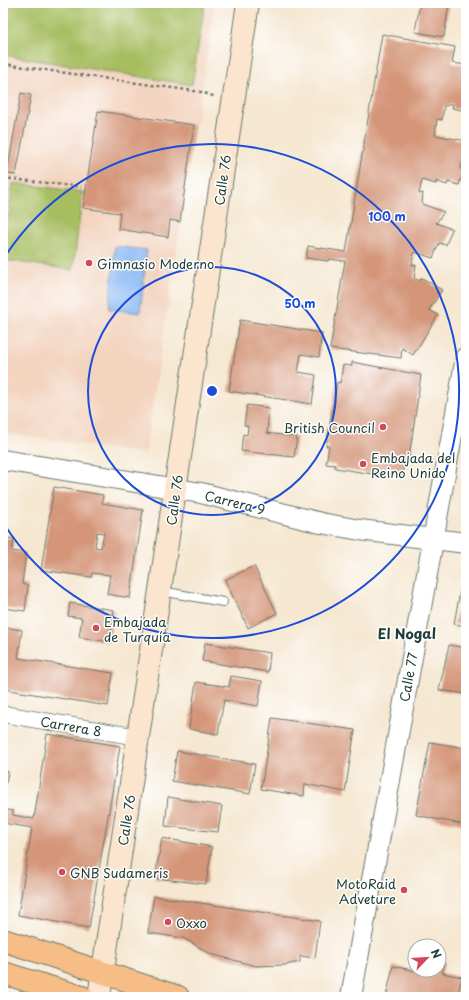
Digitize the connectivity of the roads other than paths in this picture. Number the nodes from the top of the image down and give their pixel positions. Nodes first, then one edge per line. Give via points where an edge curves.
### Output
1 (248, 3) edge
2 (466, 357) edge
3 (3, 460) edge
4 (176, 489) junction
5 (433, 539) junction
6 (466, 543) edge
7 (160, 591) junction
8 (224, 602) dead end
9 (3, 714) edge
10 (138, 737) junction
11 (3, 940) edge
12 (3, 973) edge
13 (103, 973) junction
14 (82, 997) edge
15 (99, 997) edge
16 (178, 997) edge
17 (351, 997) edge

1 - 4 main road, Calle 76
2 - 5 street, Calle 77
3 - 4 street, Carrera 9
4 - 5 street, Carrera 9 via 329,524
4 - 7 main road, Calle 76
5 - 6 street, Carrera 9
5 - 17 street, Calle 77
7 - 8 lane
7 - 10 main road, Calle 76
9 - 10 street, Carrera 8
10 - 13 main road, Calle 76
11 - 13 main road
12 - 14 main road
13 - 15 main road, Calle 76
13 - 16 main road

